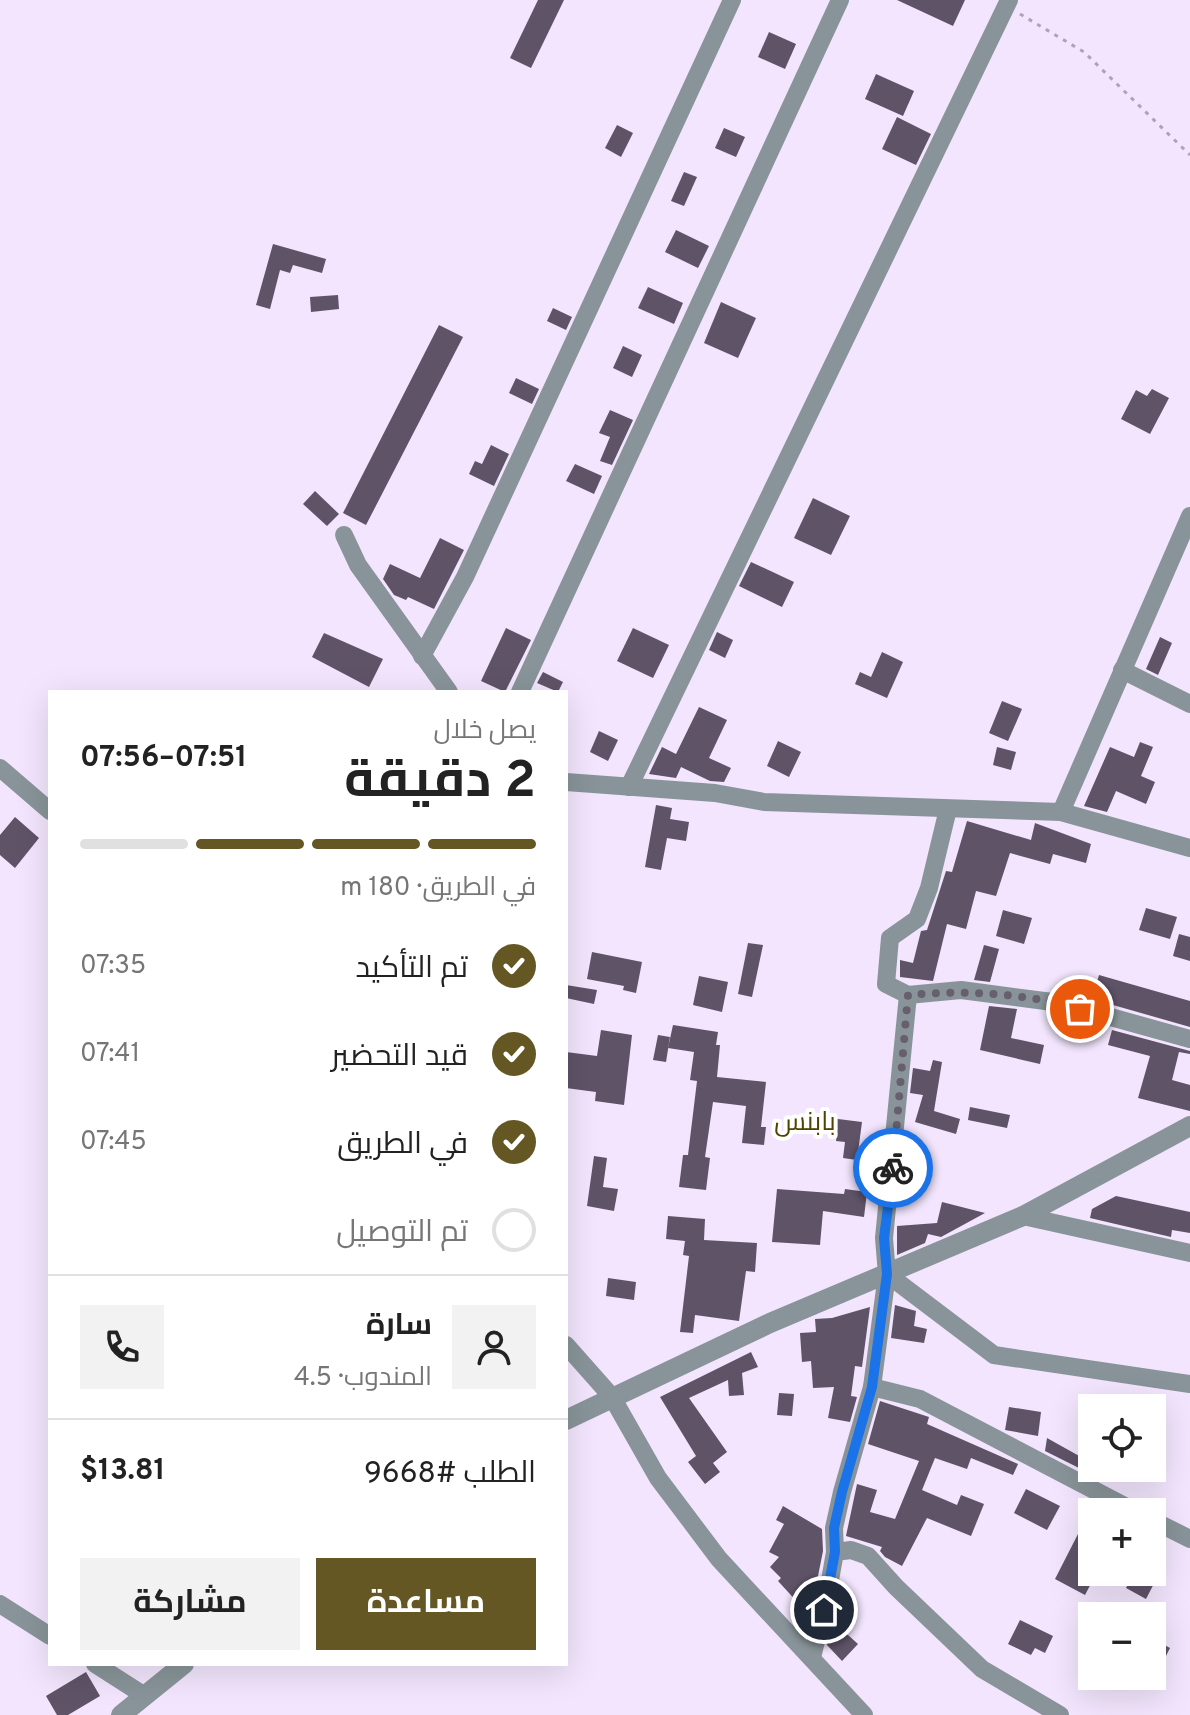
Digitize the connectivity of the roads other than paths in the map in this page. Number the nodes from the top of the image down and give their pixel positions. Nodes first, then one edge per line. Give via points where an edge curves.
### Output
1 (732, 0) edge
2 (840, 0) edge
3 (1007, 3) edge
4 (1190, 516) edge
5 (344, 535) dead end
6 (422, 656) junction
7 (1122, 670) junction
8 (448, 690) edge
9 (521, 690) edge
10 (1190, 704) edge
11 (0, 768) edge
12 (568, 782) edge
13 (629, 787) junction
14 (48, 809) edge
15 (948, 809) junction
16 (1061, 812) junction
17 (1190, 848) edge
18 (908, 995) junction
19 (1190, 1039) edge
20 (1190, 1126) edge
21 (1023, 1216) junction
22 (1190, 1253) edge
23 (887, 1274) junction
24 (568, 1347) edge
25 (1190, 1384) edge
26 (872, 1387) junction
27 (612, 1397) junction
28 (568, 1419) edge
29 (1109, 1498) edge
30 (1166, 1527) edge
31 (1190, 1539) edge
32 (835, 1552) junction
33 (0, 1604) edge
34 (48, 1635) edge
35 (812, 1658) junction
36 (98, 1666) edge
37 (182, 1666) edge
38 (145, 1696) junction
39 (121, 1715) edge
40 (864, 1715) edge
41 (1060, 1715) edge

1 - 6 street via 465,577
2 - 9 street
3 - 13 street
4 - 7 street
5 - 6 street via 358,565
6 - 8 street
7 - 10 street
7 - 16 street
11 - 14 street
12 - 13 street
13 - 15 street via 764,802
15 - 16 street
15 - 18 street via 917,919 890,938 886,984
16 - 17 street
18 - 19 street via 961,990 1060,1003
18 - 23 street via 884,1238
20 - 21 street
21 - 22 street
21 - 23 street
23 - 25 street via 994,1355
23 - 26 street
23 - 27 street
24 - 27 street
26 - 29 street via 920,1399
26 - 32 street via 842,1492
27 - 28 street
27 - 35 street via 658,1478 719,1559
30 - 31 street
32 - 35 street
32 - 41 street via 868,1556 982,1669
33 - 34 street
35 - 40 street
36 - 38 street
37 - 38 street
38 - 39 street

